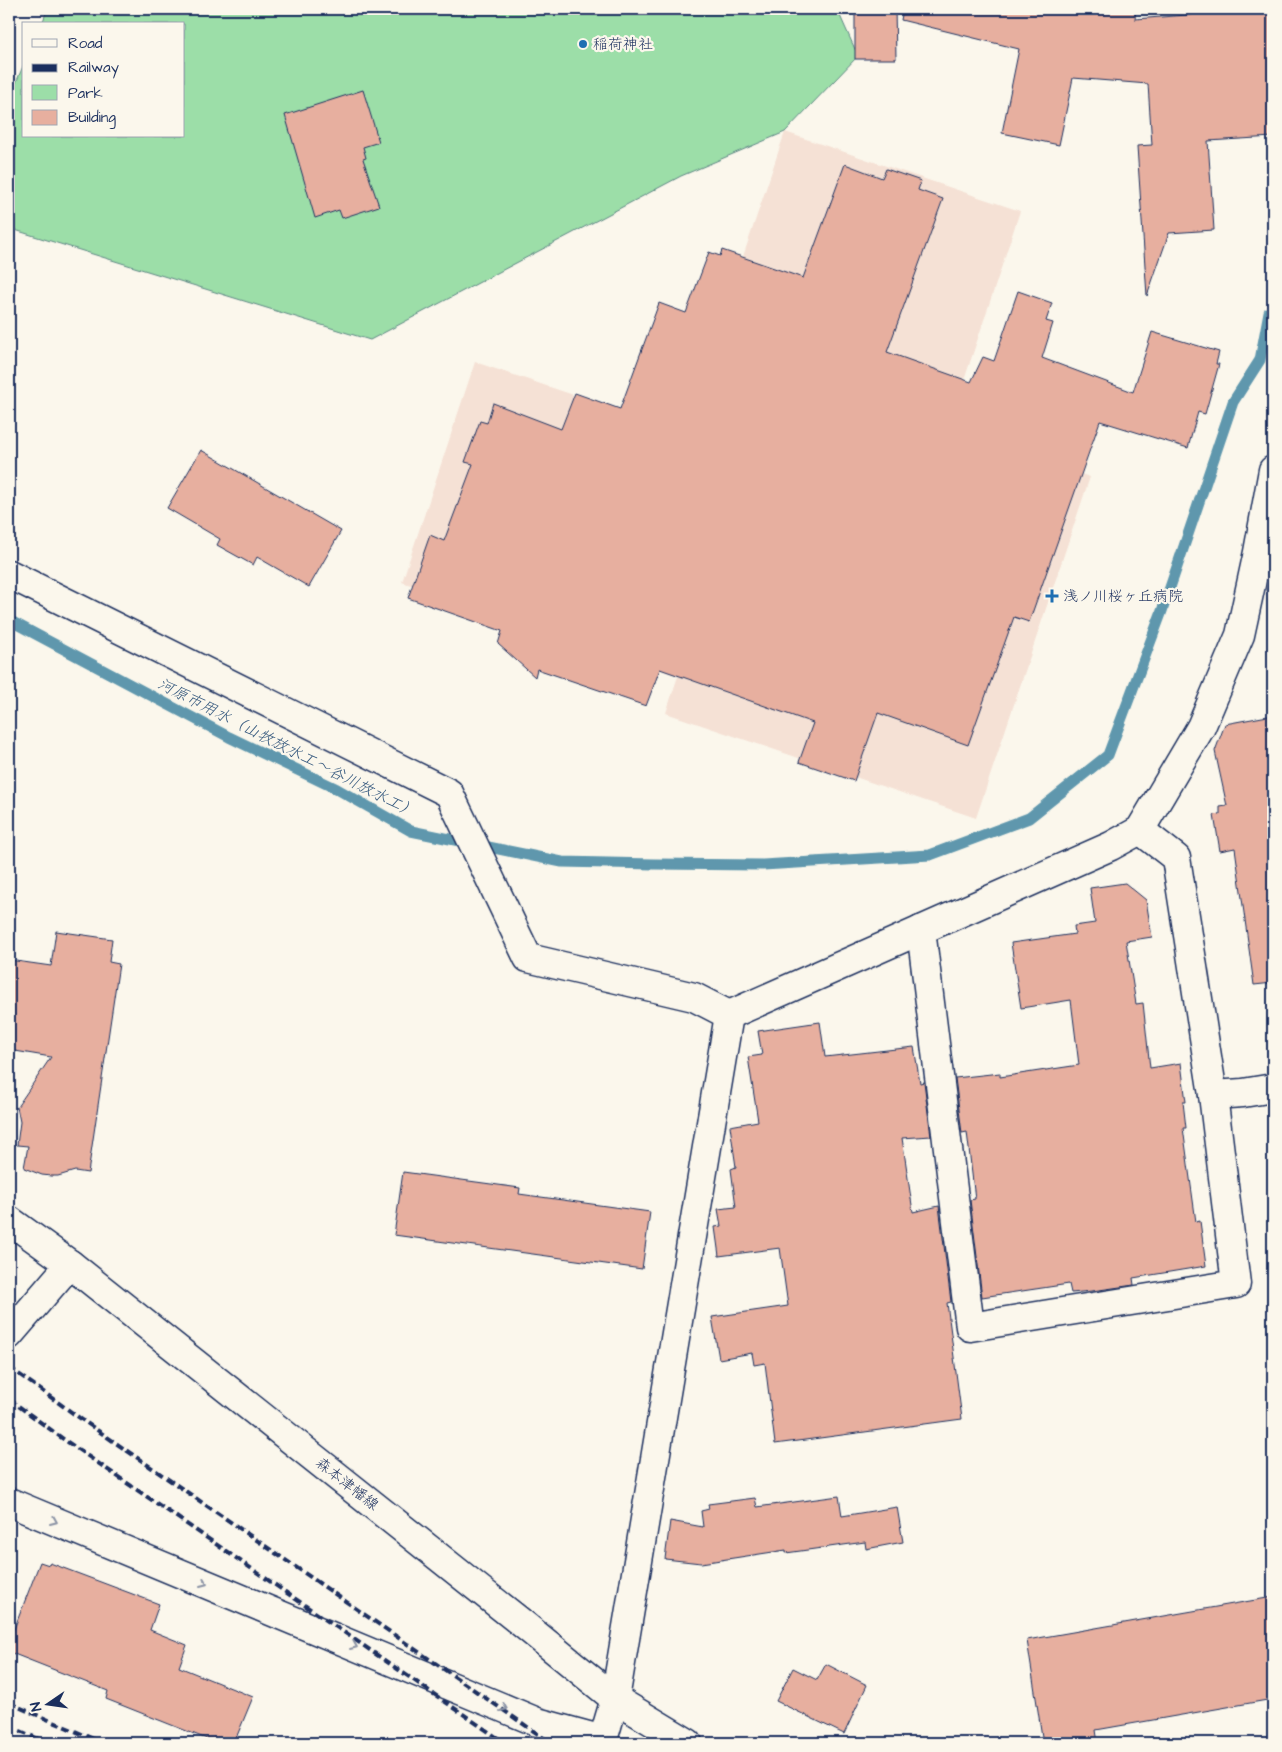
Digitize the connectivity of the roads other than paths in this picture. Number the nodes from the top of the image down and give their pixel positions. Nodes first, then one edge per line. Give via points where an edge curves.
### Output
1 (1273, 470) edge
2 (9, 574) edge
3 (1140, 830) junction
4 (921, 930) junction
5 (728, 1015) junction
6 (1273, 1088) edge
7 (1213, 1095) junction
8 (9, 1220) edge
9 (70, 1264) junction
10 (9, 1335) edge
11 (9, 1502) edge
12 (615, 1698) junction
13 (602, 1742) edge
14 (688, 1743) edge

1 - 3 street via 1240,635 1201,727
2 - 5 street via 449,793 528,958 694,997
3 - 4 street via 1111,846
3 - 7 street via 1176,858
4 - 5 street
4 - 7 street via 970,1327 1236,1284
5 - 12 street
6 - 7 street
8 - 9 street, 森本津幡線
9 - 10 street
9 - 12 street, 森本津幡線
11 -> 13 street via 537,1722
12 - 13 street
12 - 14 street, 森本津幡線

